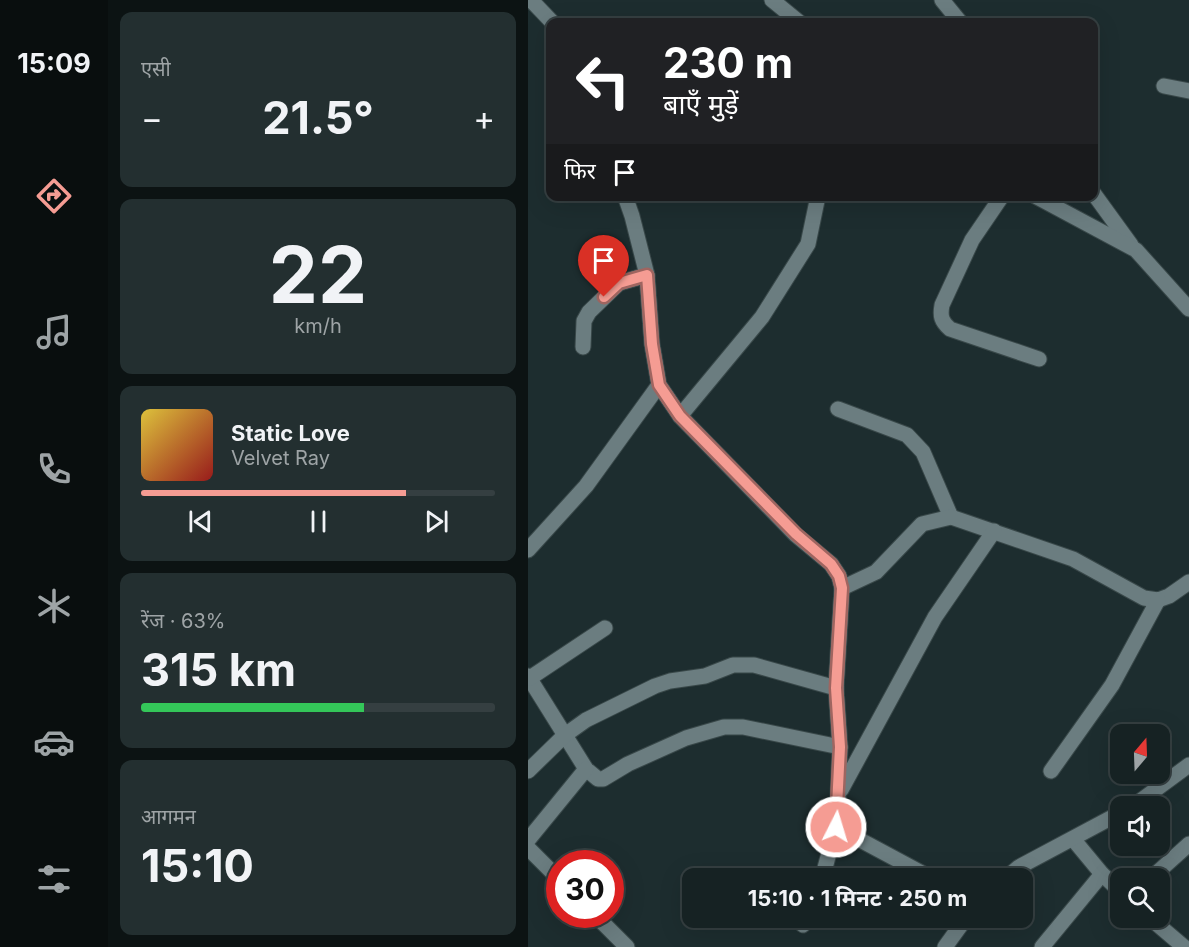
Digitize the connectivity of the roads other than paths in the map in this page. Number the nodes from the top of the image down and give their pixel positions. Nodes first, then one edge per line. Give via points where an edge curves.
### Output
1 (531, 0) edge
2 (771, 0) edge
3 (942, 0) edge
4 (548, 18) edge
5 (795, 18) edge
6 (957, 18) edge
7 (1164, 86) dead end
8 (1189, 91) edge
9 (1098, 199) edge
10 (627, 201) edge
11 (817, 201) edge
12 (999, 201) edge
13 (1044, 201) edge
14 (1136, 250) junction
15 (647, 275) junction
16 (1189, 309) edge
17 (583, 347) dead end
18 (1039, 359) dead end
19 (659, 385) junction
20 (838, 409) dead end
21 (680, 416) junction
22 (951, 517) junction
23 (994, 531) junction
24 (528, 550) edge
25 (1189, 582) edge
26 (842, 588) junction
27 (1158, 600) junction
28 (605, 628) dead end
29 (529, 677) edge
30 (836, 688) junction
31 (565, 735) junction
32 (840, 747) junction
33 (1189, 765) edge
34 (586, 769) junction
35 (528, 771) edge
36 (1051, 771) dead end
37 (838, 796) junction
38 (1147, 796) edge
39 (1110, 819) edge
40 (836, 827) junction
41 (1073, 839) junction
42 (528, 840) edge
43 (1189, 844) edge
44 (528, 848) edge
45 (546, 866) edge
46 (825, 868) edge
47 (912, 868) edge
48 (1018, 868) edge
49 (1162, 868) edge
50 (1102, 874) junction
51 (1110, 882) edge
52 (608, 928) edge
53 (959, 928) edge
54 (1162, 928) edge
55 (627, 947) edge
56 (945, 947) edge
57 (1042, 947) edge
58 (1184, 947) edge

1 - 4 street
2 - 5 street
3 - 6 street
7 - 8 street
9 - 14 street
10 - 15 street
11 - 21 street via 808,244 762,317
12 - 18 street via 972,240 940,314 950,328
13 - 14 street
14 - 16 street
15 - 17 street via 619,283 589,312 584,321
15 - 19 street
19 - 21 street
19 - 24 street via 586,486
20 - 22 street via 908,435 923,452
21 - 26 street via 796,534 831,564
22 - 23 street
22 - 26 street via 922,524 876,572
23 - 27 street via 1073,559 1144,598
23 - 37 street via 935,617
25 - 27 street
26 - 30 street
27 - 36 street via 1112,685
28 - 29 street
29 - 31 street
30 - 31 street via 754,665 733,665 705,676 655,686 586,720
30 - 32 street
31 - 34 street
31 - 35 street
32 - 34 street via 743,727 724,727 676,743 603,779
32 - 37 street
33 - 38 street
34 - 42 street
37 - 40 street
39 - 41 street
40 - 46 street
40 - 47 street
41 - 48 street
41 - 50 street
43 - 49 street
44 - 45 street
50 - 51 street
50 - 57 street
52 - 55 street
53 - 56 street
54 - 58 street

